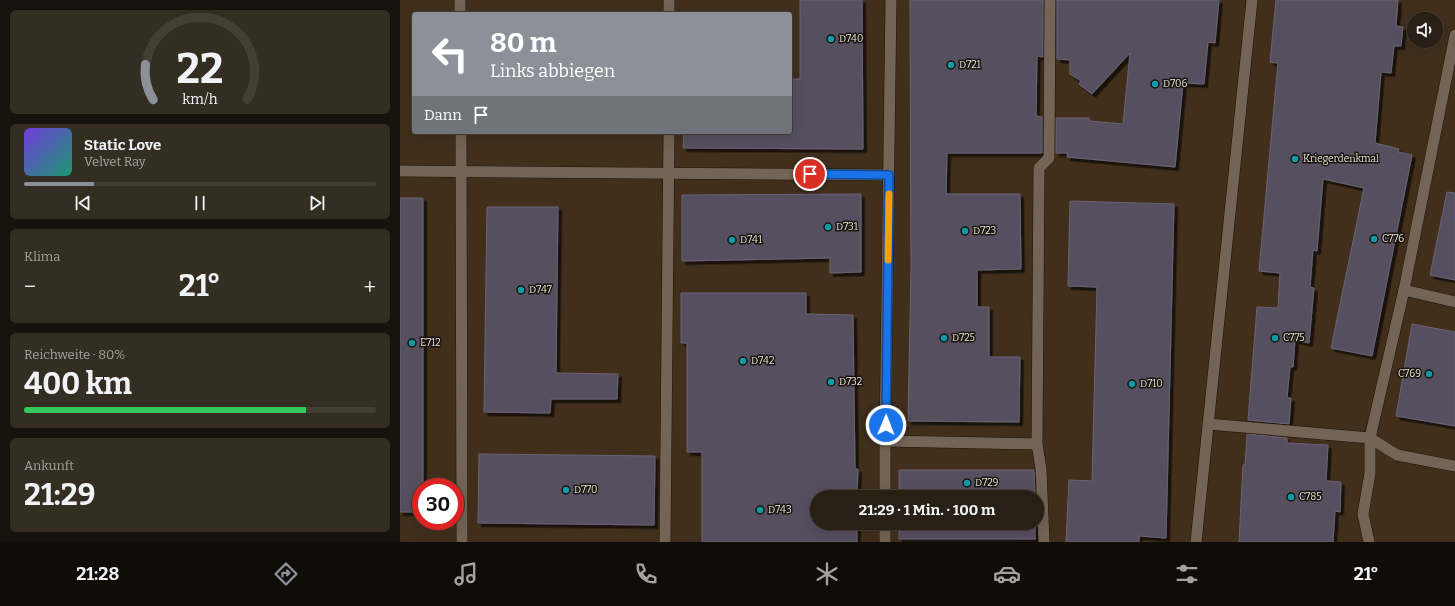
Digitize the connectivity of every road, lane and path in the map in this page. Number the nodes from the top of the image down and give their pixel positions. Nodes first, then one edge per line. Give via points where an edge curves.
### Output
1 (460, 0) edge
2 (668, 0) edge
3 (891, 0) edge
4 (1050, 0) edge
5 (1252, 0) edge
6 (460, 12) edge
7 (668, 12) edge
8 (1455, 35) edge
9 (461, 134) edge
10 (669, 134) edge
11 (400, 171) edge
12 (461, 171) junction
13 (669, 173) junction
14 (889, 175) junction
15 (1404, 290) junction
16 (1455, 302) edge
17 (1208, 424) junction
18 (1370, 438) junction
19 (885, 441) junction
20 (1037, 444) junction
21 (1455, 466) edge
22 (885, 490) edge
23 (885, 530) edge
24 (462, 542) edge
25 (665, 542) edge
26 (886, 542) edge
27 (1044, 542) edge
28 (1196, 542) edge
29 (1369, 542) edge

1 - 6 street
2 - 7 street
3 - 14 street
4 - 20 street via 1049,158 1040,168
5 - 17 street
8 - 15 street
9 - 12 street
10 - 13 street
11 - 12 street
12 - 13 street
12 - 24 street
13 - 14 street
13 - 25 street
14 - 19 street
15 - 16 street
15 - 18 street
17 - 18 street
17 - 28 street
18 - 21 street via 1397,455
18 - 29 street via 1370,473 1363,514
19 - 20 street
19 - 22 street
20 - 27 street via 1041,469
23 - 26 street

